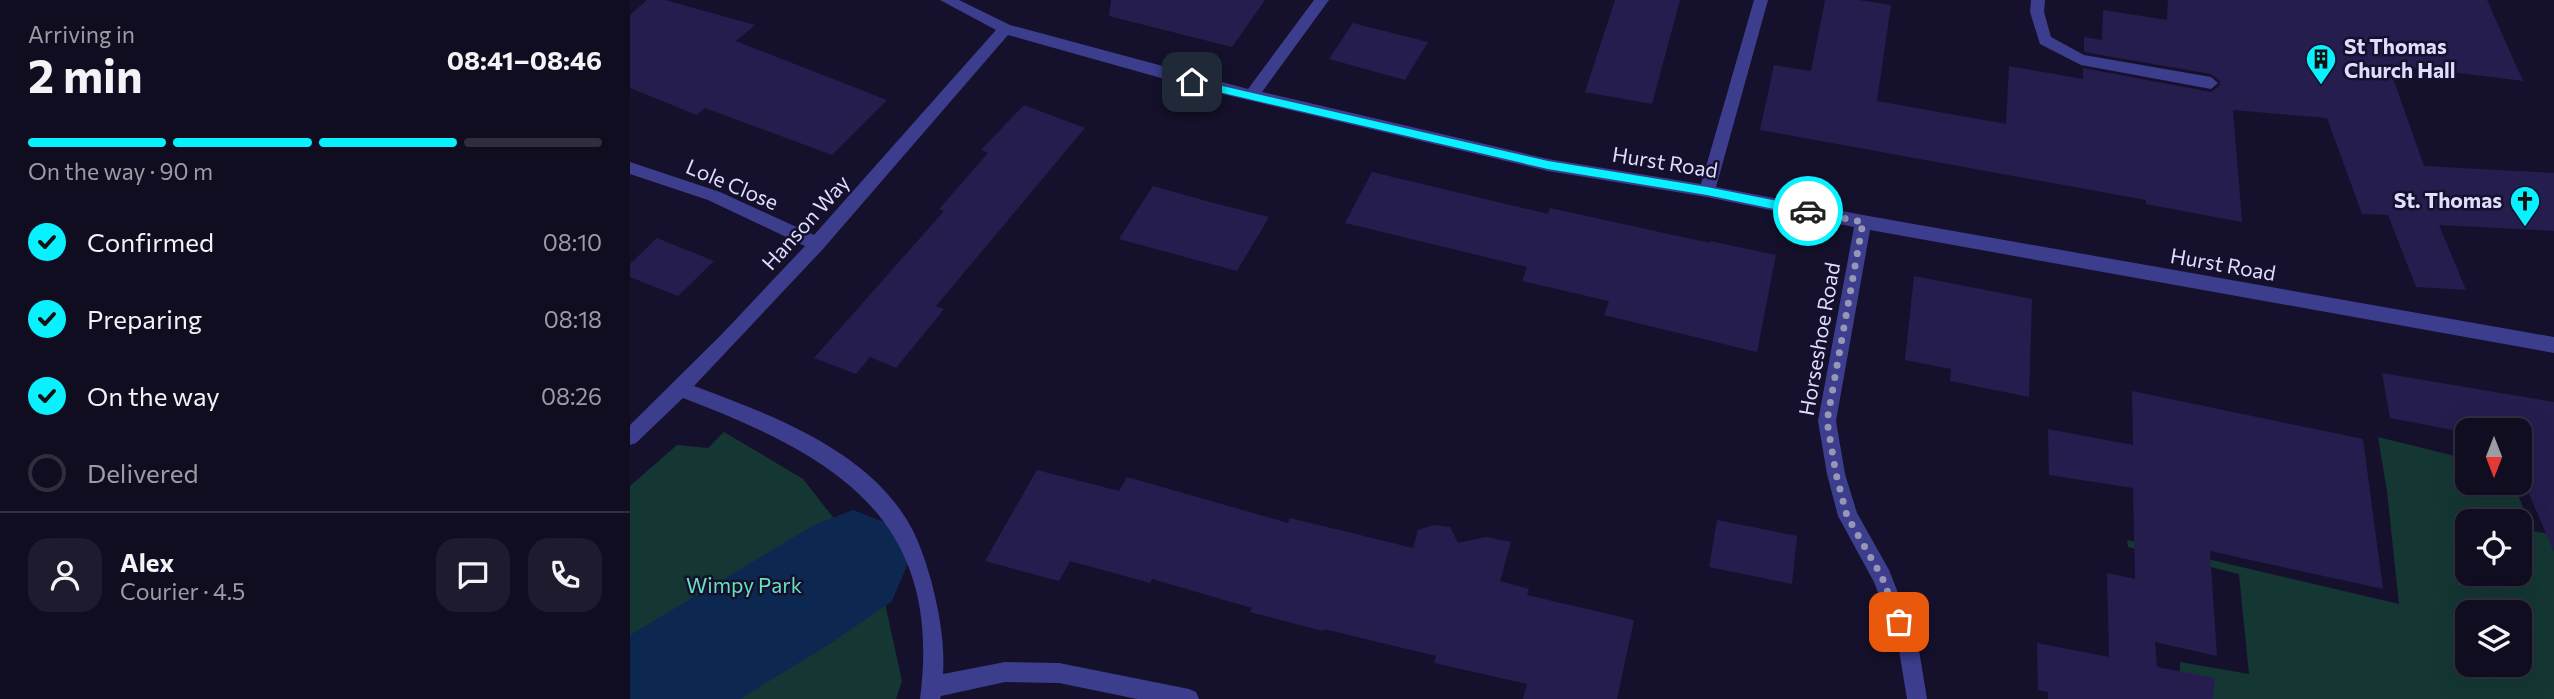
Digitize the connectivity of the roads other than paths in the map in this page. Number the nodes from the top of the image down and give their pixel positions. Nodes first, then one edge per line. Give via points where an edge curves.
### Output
1 (947, 0) edge
2 (1322, 0) edge
3 (1761, 0) edge
4 (2038, 0) edge
5 (1006, 29) junction
6 (2211, 83) dead end
7 (1251, 96) junction
8 (630, 168) edge
9 (1707, 191) junction
10 (1863, 222) junction
11 (817, 244) junction
12 (2554, 345) edge
13 (681, 389) junction
14 (630, 437) edge
15 (931, 693) edge
16 (1189, 699) edge
17 (1917, 699) edge

1 - 5 street, Hurst Road
2 - 7 street
3 - 9 street
4 - 6 street via 2045,40 2081,60
5 - 7 street, Hurst Road
5 - 11 street, Hanson Way
7 - 9 street, Hurst Road via 1548,165
8 - 11 street, Lole Close via 714,196
9 - 10 street, Hurst Road
10 - 12 street, Hurst Road
10 - 17 street, Horseshoe Road via 1827,421 1847,516 1882,577 1908,644
11 - 13 street, Hanson Way
13 - 14 street, Hanson Way
13 - 15 street via 798,439 858,479 896,521 915,559 930,610
15 - 16 street via 1005,672 1059,673

